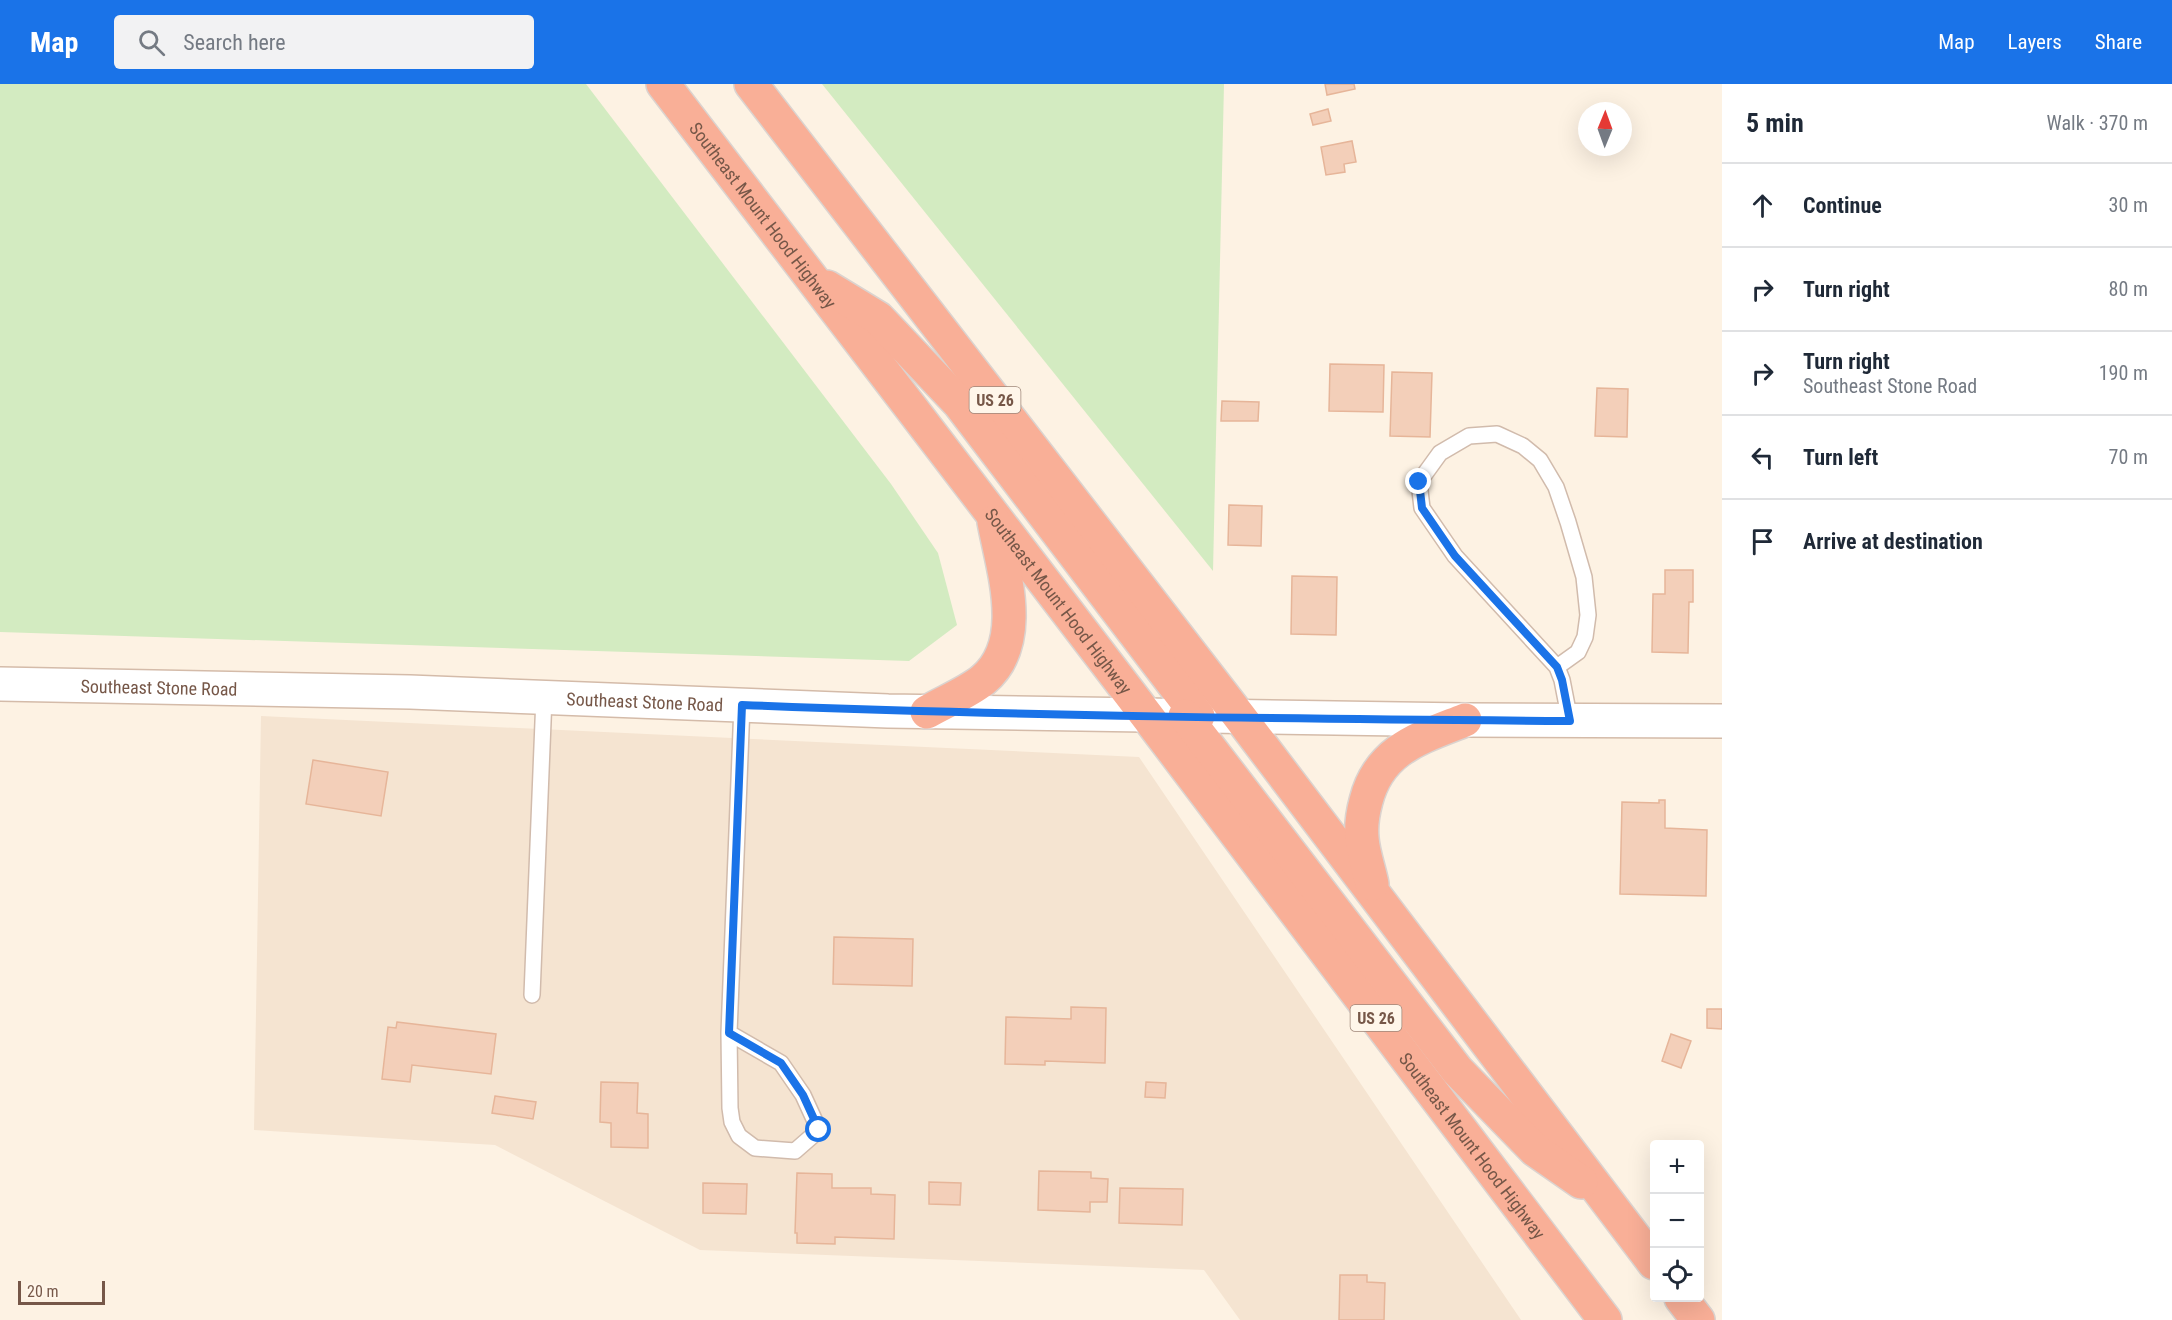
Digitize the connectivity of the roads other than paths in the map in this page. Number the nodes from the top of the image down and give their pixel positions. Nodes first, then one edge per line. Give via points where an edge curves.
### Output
1 (663, 84) edge
2 (751, 84) edge
3 (812, 279) junction
4 (992, 515) junction
5 (1557, 667) junction
6 (0, 684) edge
7 (544, 697) junction
8 (742, 705) junction
9 (927, 712) junction
10 (1147, 716) junction
11 (1192, 716) junction
12 (1239, 716) junction
13 (1465, 720) junction
14 (1570, 721) junction
15 (1722, 721) edge
16 (1375, 894) junction
17 (532, 995) dead end
18 (729, 1033) junction
19 (1607, 1200) junction
20 (1650, 1258) edge
21 (1684, 1302) edge
22 (1605, 1320) edge
23 (1698, 1320) edge

1 - 3 highway, Southeast Mount Hood Highway / US 26
2 - 12 highway, US 26
3 - 4 highway, Southeast Mount Hood Highway / US 26
3 - 11 highway via 878,318 959,403
4 - 9 highway via 1009,604 1006,643 984,680
4 - 10 highway, Southeast Mount Hood Highway / US 26
5 - 5 lane via 1455,556 1422,508 1419,482 1440,453 1469,436 1497,434 1523,446 1540,460 1556,487 1584,577 1588,615 1578,652
5 - 14 lane
6 - 7 street, Southeast Stone Road
7 - 8 street, Southeast Stone Road
7 - 17 lane
8 - 9 street, Southeast Stone Road
8 - 18 lane
9 - 10 street, Southeast Stone Road
10 - 11 street, Southeast Stone Road
10 - 22 highway, Southeast Mount Hood Highway / US 26
11 - 12 street, Southeast Stone Road
11 - 19 highway via 1457,1070 1535,1150
12 - 13 street, Southeast Stone Road
12 - 16 highway, US 26
13 - 14 street, Southeast Stone Road
13 - 16 highway via 1395,752 1370,787 1362,838
14 - 15 street, Southeast Stone Road
16 - 19 highway, US 26
18 - 18 lane via 781,1063 803,1095 819,1130 795,1151 755,1148 739,1136 730,1108
19 - 20 highway, US 26
21 - 23 highway

